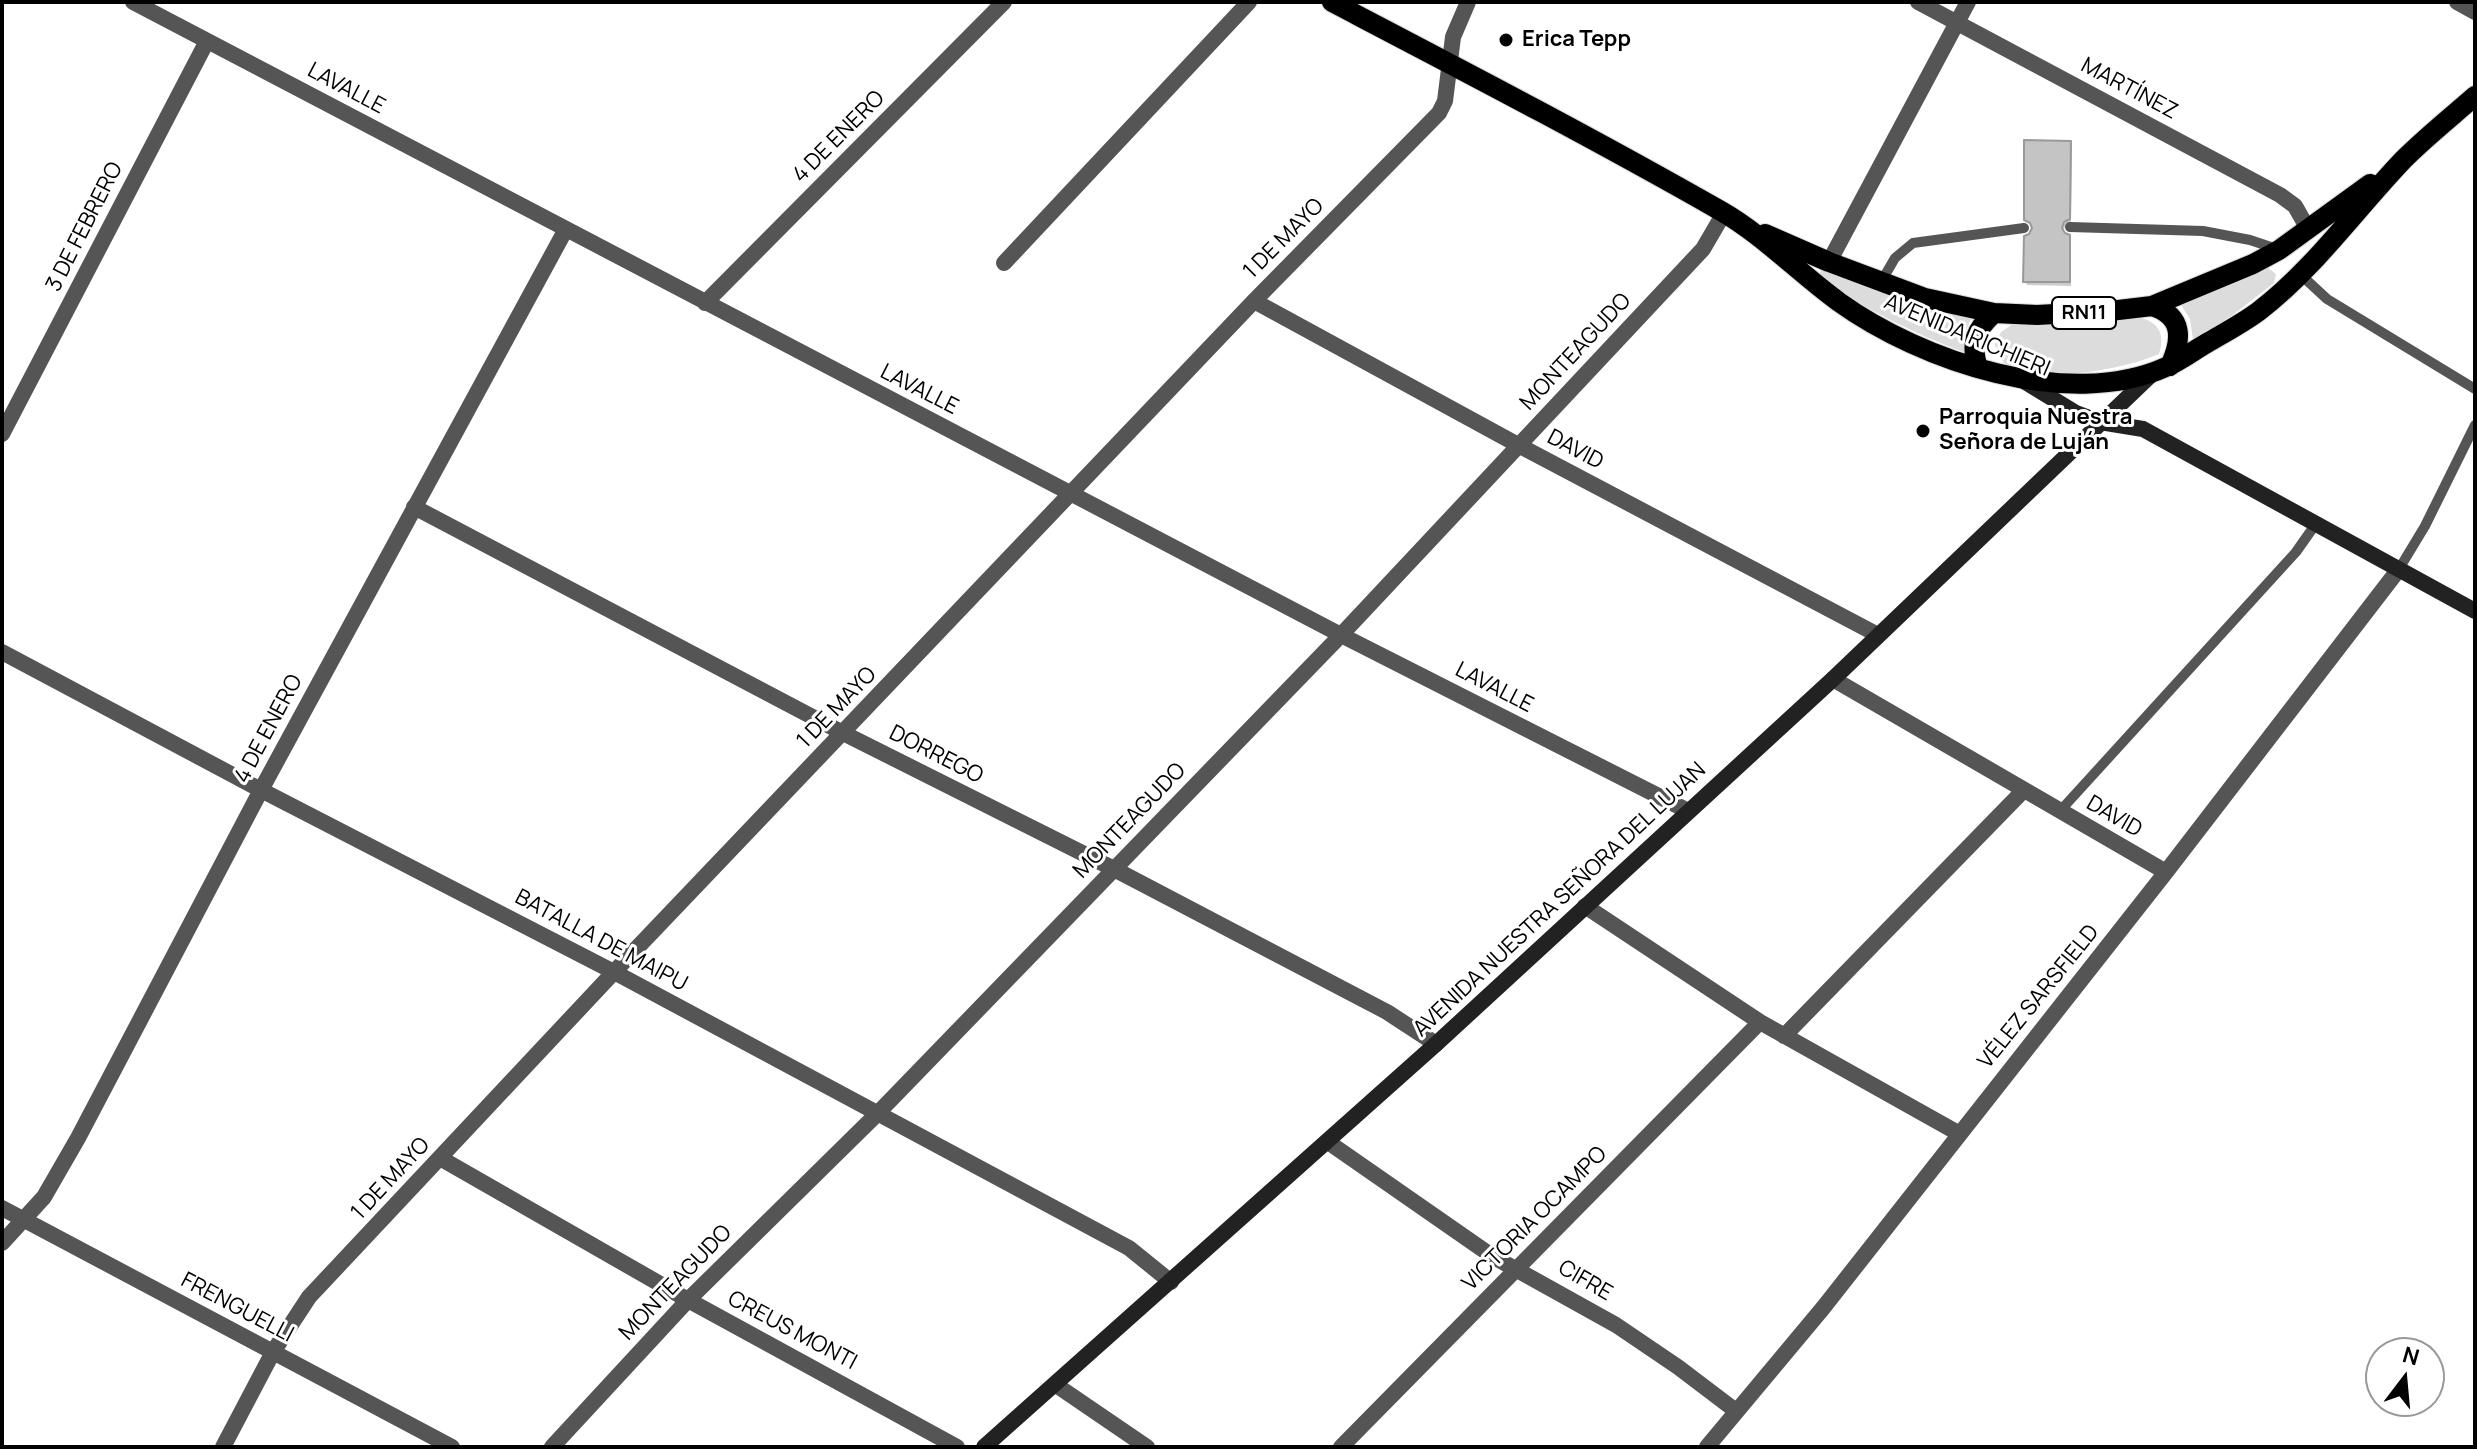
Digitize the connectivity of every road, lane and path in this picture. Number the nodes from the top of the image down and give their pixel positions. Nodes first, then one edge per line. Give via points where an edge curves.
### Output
1 (133, 2) edge
2 (1004, 2) edge
3 (1249, 2) edge
4 (1332, 2) edge
5 (1468, 2) edge
6 (1918, 2) edge
7 (1968, 2) edge
8 (2457, 2) edge
9 (2475, 12) edge
10 (1957, 22) junction
11 (207, 41) junction
12 (1450, 64) junction
13 (2475, 96) edge
14 (2407, 157) junction
15 (1730, 217) junction
16 (2070, 227) dead end
17 (2024, 228) dead end
18 (566, 229) junction
19 (2308, 229) junction
20 (2279, 250) junction
21 (1829, 262) junction
22 (1004, 263) dead end
23 (2300, 273) junction
24 (1881, 282) junction
25 (1254, 301) junction
26 (705, 303) junction
27 (2152, 306) junction
28 (1994, 313) junction
29 (1978, 368) junction
30 (2162, 369) junction
31 (2021, 380) junction
32 (2475, 389) edge
33 (2100, 422) junction
34 (2475, 425) edge
35 (2, 434) edge
36 (1520, 446) junction
37 (1072, 494) junction
38 (414, 507) junction
39 (2315, 525) junction
40 (2399, 569) junction
41 (2475, 611) edge
42 (1341, 635) junction
43 (1878, 635) junction
44 (2, 652) edge
45 (1833, 679) junction
46 (843, 733) junction
47 (261, 790) junction
48 (2024, 790) junction
49 (1688, 811) junction
50 (2060, 811) junction
51 (1114, 869) junction
52 (2166, 872) junction
53 (1585, 906) junction
54 (614, 972) junction
55 (1760, 1022) junction
56 (1784, 1036) junction
57 (1436, 1044) junction
58 (877, 1114) junction
59 (1958, 1133) junction
60 (1328, 1142) junction
61 (440, 1158) junction
62 (2, 1208) edge
63 (23, 1219) junction
64 (2, 1243) edge
65 (1518, 1268) junction
66 (1171, 1282) junction
67 (688, 1300) junction
68 (273, 1352) junction
69 (1056, 1385) junction
70 (1736, 1411) junction
71 (223, 1447) edge
72 (452, 1447) edge
73 (552, 1447) edge
74 (957, 1447) edge
75 (984, 1447) edge
76 (1147, 1447) edge
77 (1341, 1447) edge
78 (1707, 1447) edge

1 - 11 street, LAVALLE
2 - 26 street, 4 DE ENERO
3 - 22 street
4 - 12 main road, AVENIDA RICHIERI / RN11
5 - 12 street, 1 DE MAYO via 1453,37
6 - 10 street, MARTÍNEZ
7 - 10 street
8 - 9 street
10 - 19 street, MARTÍNEZ via 2280,195 2295,206
10 - 21 street
11 - 18 street, LAVALLE
11 - 35 street, 3 DE FEBRERO
12 - 15 main road, AVENIDA RICHIERI / RN11
12 - 25 street, 1 DE MAYO via 1439,113
13 - 14 main road, RN11
14 - 19 main road, RN11
14 - 23 main road, RN11
15 - 21 main road, RN11
15 - 29 main road, AVENIDA RICHIERI / RN11 via 1876,325
15 - 36 street, MONTEAGUDO
16 - 20 lane via 2203,231
17 - 24 lane via 1913,243 1895,258
18 - 26 street, LAVALLE
18 - 38 street, 4 DE ENERO
19 - 20 main road, RN11
20 - 27 main road, RN11
21 - 24 main road, RN11
23 - 30 main road, RN11 via 2257,312
23 - 32 lane via 2327,299
24 - 28 main road, RN11
25 - 36 street, DAVID
25 - 37 street, 1 DE MAYO
26 - 37 street, LAVALLE
27 - 28 main road, RN11 via 2075,314
27 - 30 main road via 2172,317 2178,329 2178,349
28 - 29 main road via 1974,339
29 - 31 main road, AVENIDA RICHIERI / RN11
30 - 31 main road, RN11 via 2080,385
30 - 33 street, AVENIDA NUESTRA SEÑORA DEL LUJAN
31 - 33 street, AVENIDA RICHIERI
33 - 39 street, AVENIDA RICHIERI via 2143,429
33 - 43 street, AVENIDA NUESTRA SEÑORA DEL LUJAN
34 - 40 lane
36 - 42 street, MONTEAGUDO
36 - 43 street, DAVID
37 - 42 street, LAVALLE
37 - 46 street, 1 DE MAYO
38 - 46 street, DORREGO
38 - 47 street, 4 DE ENERO
39 - 40 street, AVENIDA RICHIERI
39 - 50 lane
40 - 41 street, AVENIDA RICHIERI
40 - 52 street, VÉLEZ SARSFIELD
42 - 49 street, LAVALLE
42 - 51 street, MONTEAGUDO
43 - 45 street, AVENIDA NUESTRA SEÑORA DEL LUJAN
44 - 47 street, BATALLA DE MAIPU
45 - 48 street, DAVID
45 - 49 street, AVENIDA NUESTRA SEÑORA DEL LUJAN
46 - 51 street, DORREGO
46 - 54 street, 1 DE MAYO
47 - 54 street, BATALLA DE MAIPU
47 - 63 street, 4 DE ENERO via 78,1138 44,1197
48 - 50 street, DAVID
48 - 56 street
49 - 53 street, AVENIDA NUESTRA SEÑORA DEL LUJAN
50 - 52 street, DAVID
51 - 57 street, DORREGO via 1387,1012
51 - 58 street, MONTEAGUDO
52 - 59 street, VÉLEZ SARSFIELD
53 - 55 street
53 - 57 street, AVENIDA NUESTRA SEÑORA DEL LUJAN
54 - 58 street, BATALLA DE MAIPU
54 - 61 street, 1 DE MAYO
55 - 56 street
55 - 65 street, VICTORIA OCAMPO
56 - 59 street
57 - 60 street, AVENIDA NUESTRA SEÑORA DEL LUJAN
58 - 66 street, BATALLA DE MAIPU via 1129,1248
58 - 67 street, MONTEAGUDO
59 - 70 street, VÉLEZ SARSFIELD
60 - 65 street, CIFRE via 1492,1256
60 - 66 street, AVENIDA NUESTRA SEÑORA DEL LUJAN
61 - 67 street, CREUS MONTI
61 - 68 street, 1 DE MAYO via 309,1297
62 - 63 street, FRENGUELLI
63 - 64 street, 4 DE ENERO
63 - 68 street, FRENGUELLI
65 - 70 street, CIFRE via 1616,1325
65 - 77 street, VICTORIA OCAMPO
66 - 69 street, AVENIDA NUESTRA SEÑORA DEL LUJAN
67 - 73 street, MONTEAGUDO
67 - 74 street, CREUS MONTI
68 - 71 street, 1 DE MAYO
68 - 72 street, FRENGUELLI
69 - 75 street, AVENIDA NUESTRA SEÑORA DEL LUJAN
69 - 76 street
70 - 78 street, VÉLEZ SARSFIELD

